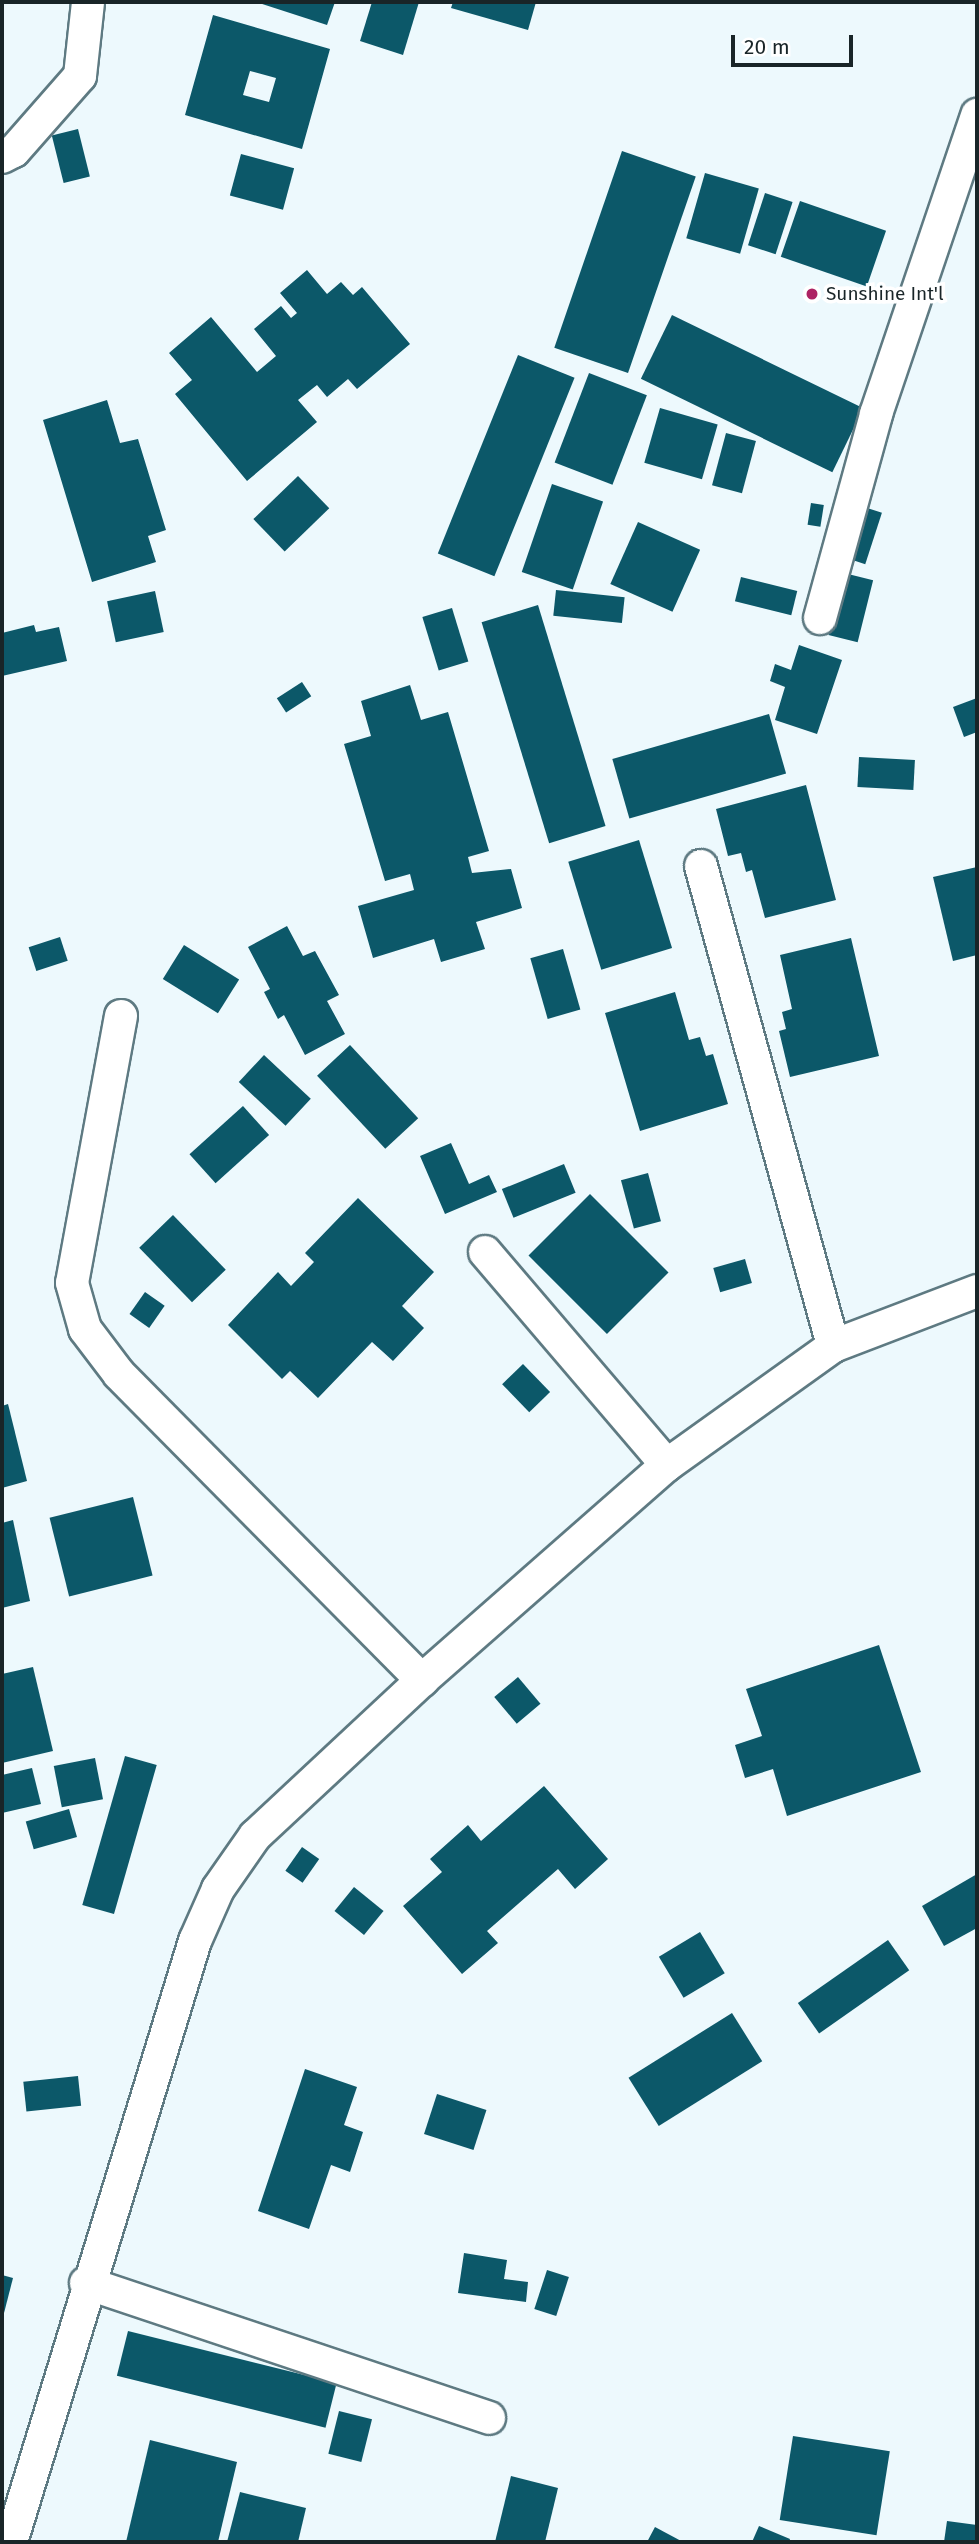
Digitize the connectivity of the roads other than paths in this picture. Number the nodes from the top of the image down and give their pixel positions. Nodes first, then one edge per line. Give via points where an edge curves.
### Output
1 (88, 2) edge
2 (977, 115) edge
3 (2, 157) edge
4 (820, 618) dead end
5 (701, 866) dead end
6 (121, 1016) dead end
7 (485, 1252) dead end
8 (977, 1291) edge
9 (833, 1346) junction
10 (667, 1465) junction
11 (422, 1680) junction
12 (86, 2283) junction
13 (489, 2418) dead end
14 (11, 2542) edge

1 - 3 street via 80,76 14,151
2 - 4 street via 876,414
5 - 9 street
6 - 11 street via 72,1283 85,1329 119,1374
7 - 10 street
8 - 9 street
9 - 10 street
10 - 11 street via 570,1555
11 - 12 street via 255,1836 218,1889 195,1941
12 - 13 street
12 - 14 street

